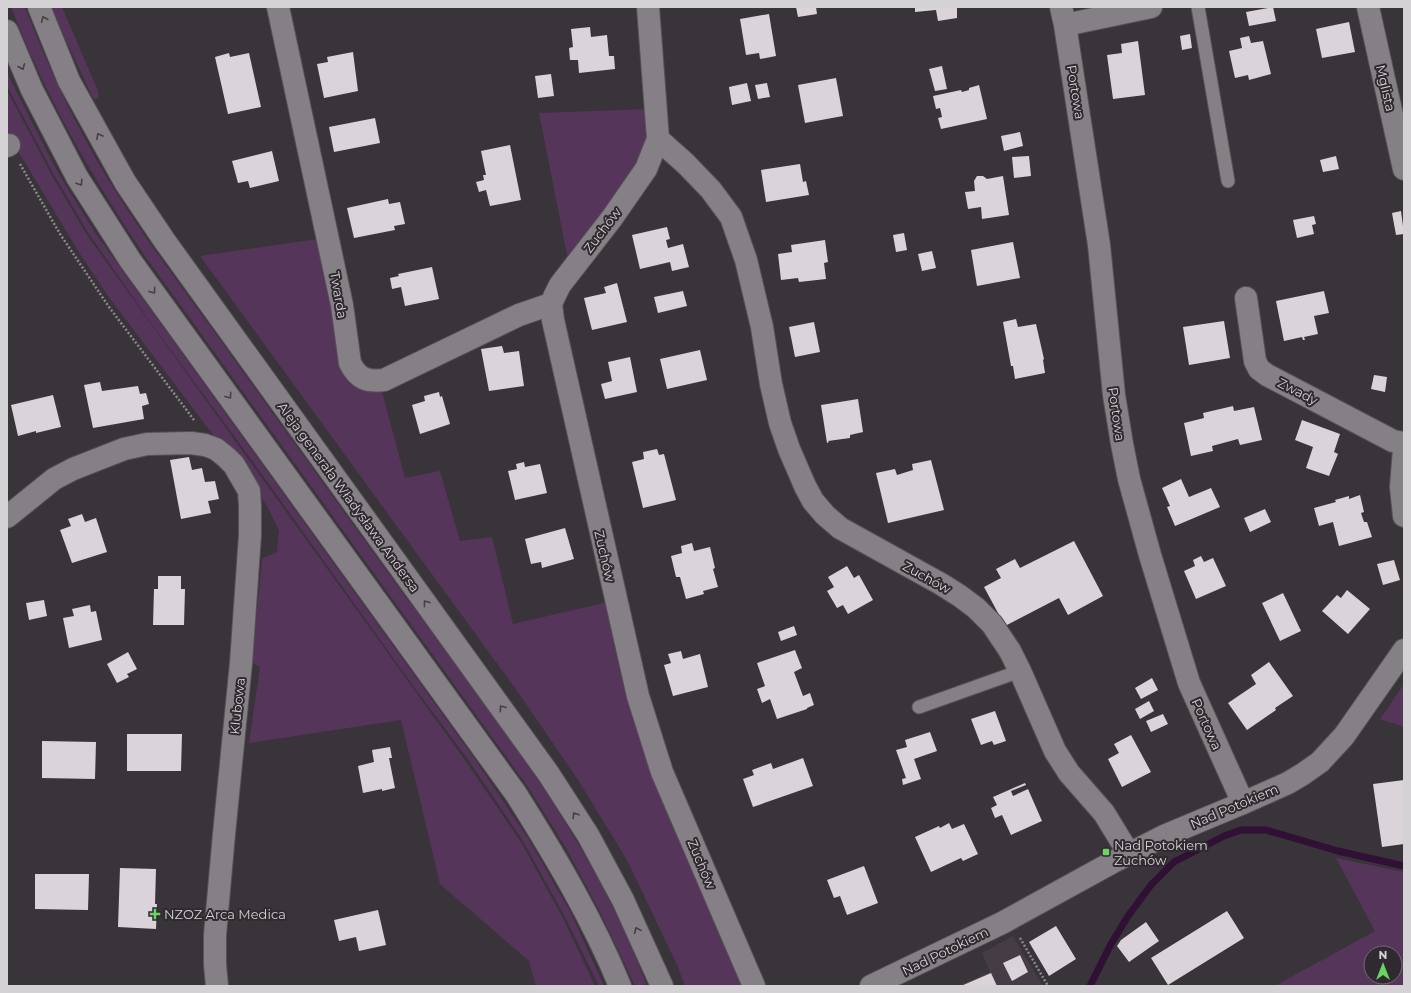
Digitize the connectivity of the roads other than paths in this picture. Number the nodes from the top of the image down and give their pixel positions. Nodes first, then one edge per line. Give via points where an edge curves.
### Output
1 (39, 7) edge
2 (278, 7) edge
3 (648, 7) edge
4 (1151, 7) edge
5 (1198, 7) edge
6 (1368, 7) edge
7 (1063, 16) edge
8 (7, 31) edge
9 (658, 139) junction
10 (1404, 169) edge
11 (1228, 181) dead end
12 (1246, 298) dead end
13 (551, 304) junction
14 (1404, 443) edge
15 (1404, 449) edge
16 (1404, 516) edge
17 (7, 517) edge
18 (1404, 650) edge
19 (1020, 671) junction
20 (919, 707) dead end
21 (1243, 803) junction
22 (1129, 854) junction
23 (619, 982) edge
24 (217, 986) edge
25 (662, 986) edge
26 (754, 986) edge
27 (871, 986) edge

25 -> 1 street, Aleja generała Władysława Andersa via 619,893 588,835 548,773 168,247 125,182 69,81
2 - 13 street, Twarda via 342,305 350,363 354,372 373,382 384,380 519,315
3 - 9 street, Zuchów
4 - 7 street
5 - 11 lane
6 - 10 street, Mglista
7 - 21 street, Portowa via 1099,245 1114,395 1129,478 1189,683
8 -> 23 street via 32,90 77,177 130,260 516,794 556,857 588,915
9 - 13 street, Zuchów via 646,169 560,286
9 - 19 street, Zuchów via 711,190 731,217 746,260 762,327 780,423 804,486 813,501 840,528 941,584 976,608 992,624
12 - 14 street, Zwady via 1255,361 1259,370 1393,441
13 - 26 street, Zuchów via 638,696 662,772
15 - 16 street via 1401,487
17 - 24 street, Klubowa via 54,479 73,469 112,453 147,444 172,442 205,445 216,449 234,465 249,491 250,535 241,663 215,935
18 - 21 street, Nad Potokiem via 1356,720 1320,762 1288,783
19 - 20 lane
19 - 22 street, Zuchów via 1055,751 1069,773 1104,813
21 - 22 street, Nad Potokiem via 1164,836
22 - 27 street, Nad Potokiem via 1002,923

